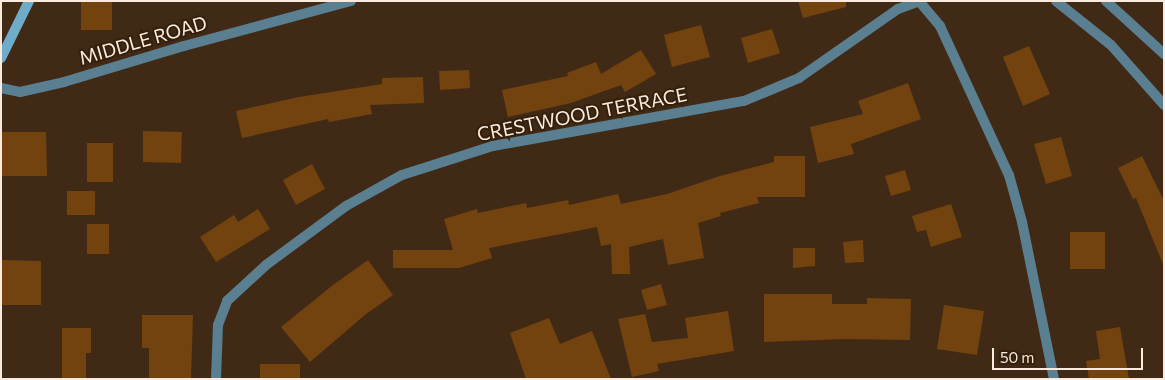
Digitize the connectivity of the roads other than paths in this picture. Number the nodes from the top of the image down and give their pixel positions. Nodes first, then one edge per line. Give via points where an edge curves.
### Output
1 (29, 1) edge
2 (351, 1) edge
3 (919, 1) edge
4 (1056, 1) edge
5 (1106, 1) edge
6 (1164, 54) edge
7 (1, 58) edge
8 (1, 88) edge
9 (1164, 105) edge
10 (216, 379) edge
11 (1054, 379) edge

1 - 7 street
2 - 8 street, MIDDLE ROAD via 64,82 20,92
3 - 10 street, CRESTWOOD TERRACE via 898,9 799,78 744,101 493,146 402,175 346,206 266,265 227,301 218,325
3 - 11 street via 940,26 1009,175 1022,222
4 - 9 street via 1111,45
5 - 6 street

